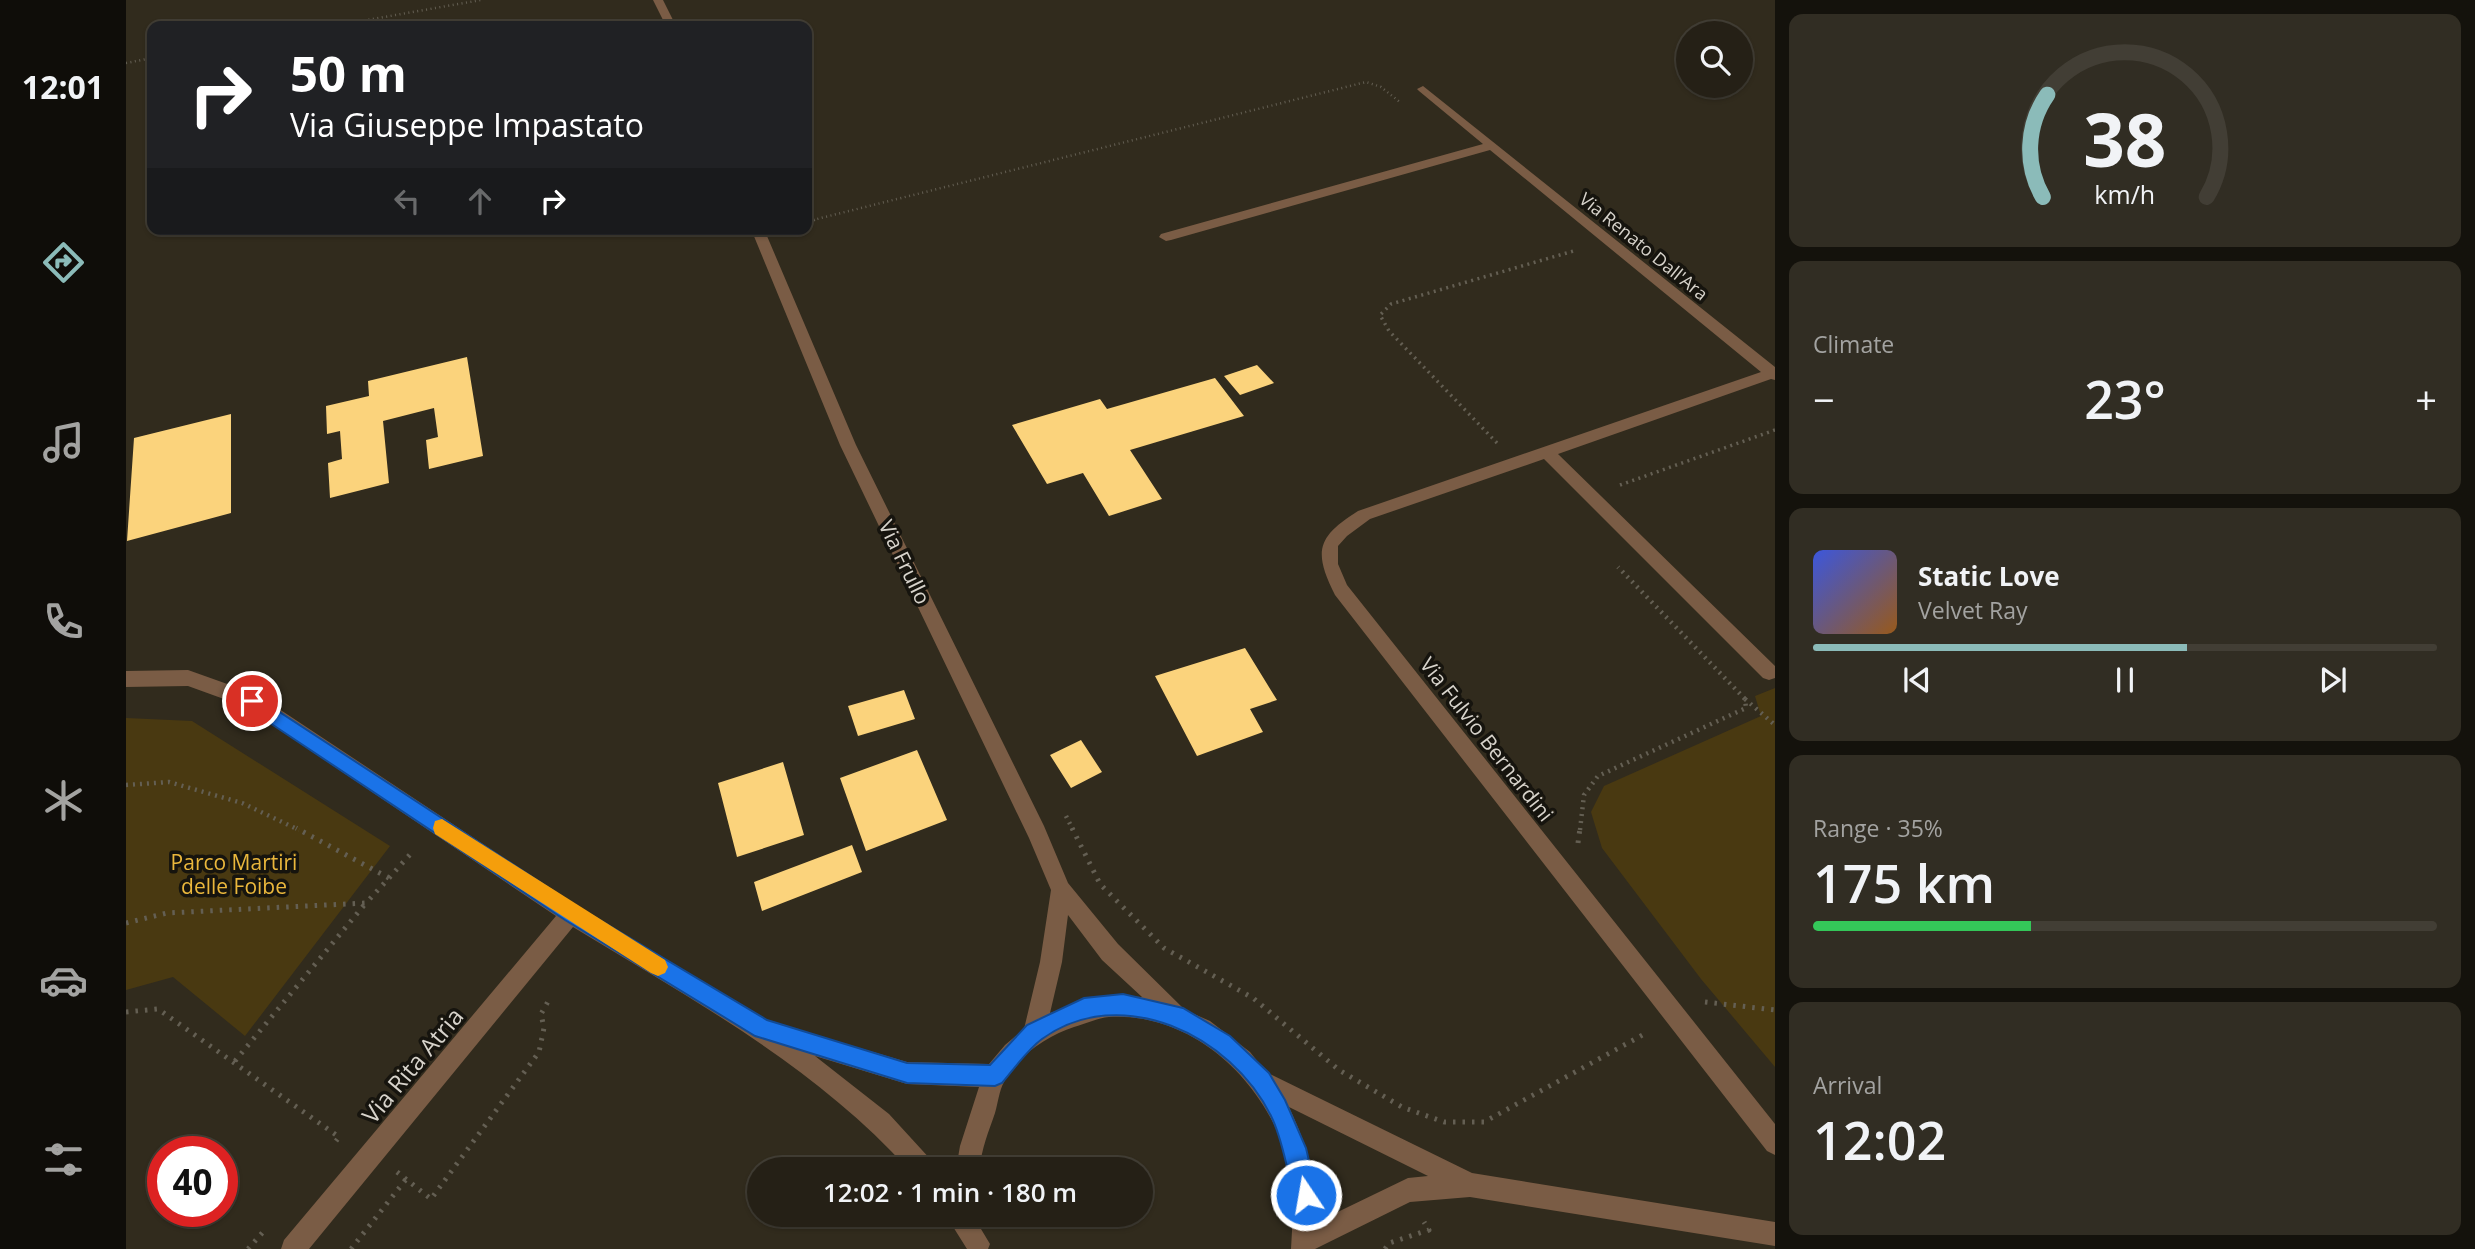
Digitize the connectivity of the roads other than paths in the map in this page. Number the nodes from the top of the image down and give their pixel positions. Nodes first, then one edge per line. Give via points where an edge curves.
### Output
1 (658, 0) edge
2 (668, 21) edge
3 (1423, 89) dead end
4 (1493, 145) junction
5 (760, 235) edge
6 (1166, 237) dead end
7 (1774, 374) edge
8 (1545, 450) junction
9 (1769, 672) dead end
10 (126, 679) edge
11 (1061, 890) junction
12 (571, 914) junction
13 (1176, 1015) junction
14 (762, 1029) junction
15 (1034, 1032) junction
16 (995, 1076) junction
17 (1261, 1081) junction
18 (1775, 1143) edge
19 (912, 1157) edge
20 (971, 1157) edge
21 (1470, 1185) junction
22 (966, 1227) edge
23 (975, 1227) edge
24 (1775, 1234) edge
25 (1304, 1245) edge
26 (979, 1246) edge
27 (293, 1249) edge

1 - 2 street
3 - 4 street, Via Renato Dall'Ara
4 - 6 street
4 - 7 street, Via Renato Dall'Ara
5 - 11 street, Via Frullo via 848,445 1027,810
7 - 8 street, Via Fulvio Bernardini
8 - 9 street
8 - 18 street, Via Fulvio Bernardini via 1364,515 1335,533 1326,554 1329,568 1341,590
10 - 12 street via 188,678 252,701
11 - 13 street, Via Frullo via 1110,952
11 - 15 street via 1051,962
12 - 14 street
12 - 27 street, Via Rita Atria
13 - 15 street via 1123,1004 1084,1008
13 - 17 street via 1219,1039
14 - 16 street via 907,1073
14 - 19 street via 881,1122
15 - 16 street
16 - 20 street
17 - 21 street
17 - 25 street via 1295,1148 1306,1195
21 - 24 street
21 - 25 street via 1408,1190
22 - 26 street
23 - 26 street

